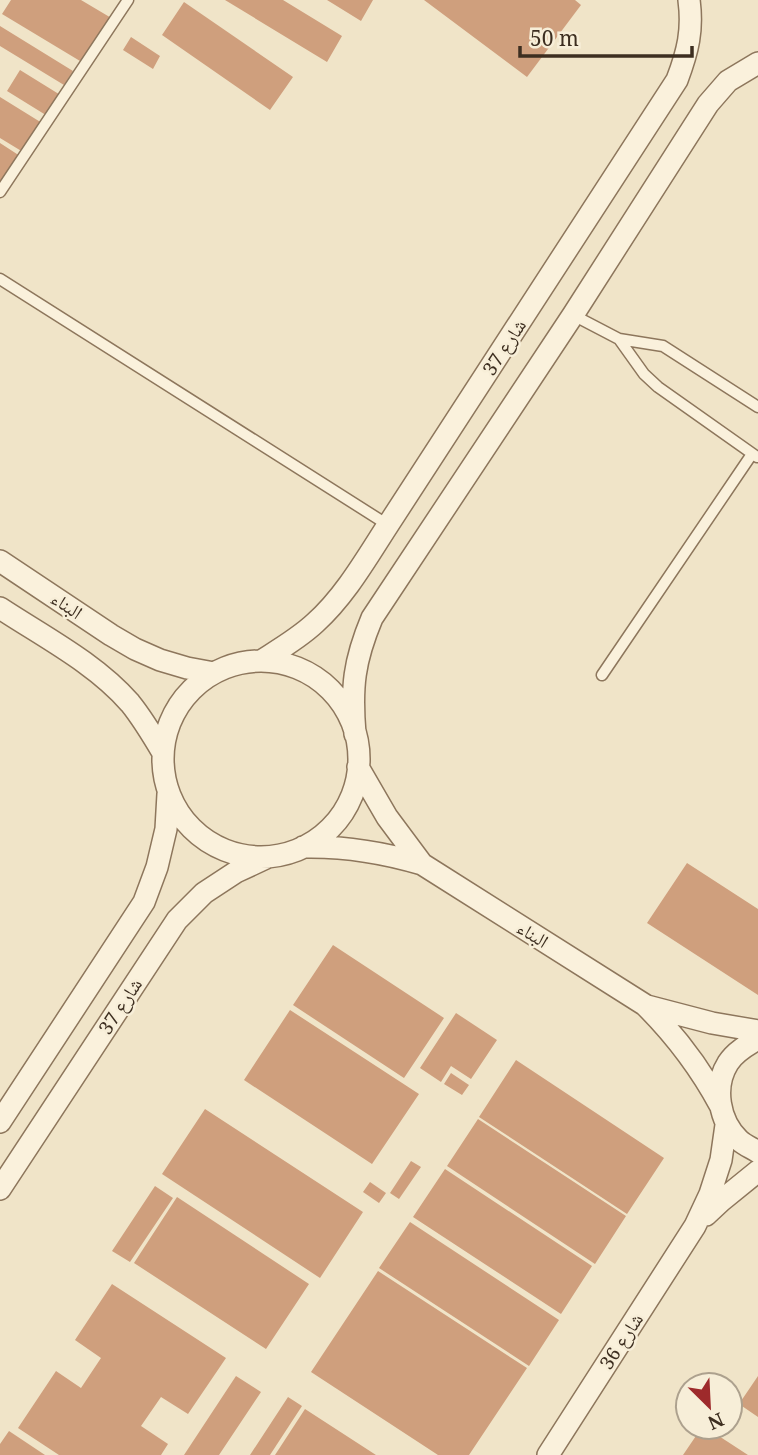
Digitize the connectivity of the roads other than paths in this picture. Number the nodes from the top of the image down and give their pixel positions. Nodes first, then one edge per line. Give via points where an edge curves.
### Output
1 (128, 0) edge
2 (689, 0) edge
3 (758, 63) edge
4 (0, 192) edge
5 (0, 279) edge
6 (573, 315) junction
7 (619, 339) junction
8 (758, 407) edge
9 (755, 456) edge
10 (388, 525) junction
11 (0, 561) edge
12 (0, 608) edge
13 (261, 661) junction
14 (214, 673) junction
15 (602, 675) dead end
16 (355, 734) junction
17 (163, 753) junction
18 (358, 767) junction
19 (168, 792) junction
20 (303, 847) junction
21 (271, 856) junction
22 (422, 864) junction
23 (645, 1005) junction
24 (758, 1031) edge
25 (758, 1038) edge
26 (723, 1115) junction
27 (0, 1122) edge
28 (758, 1152) edge
29 (758, 1171) edge
30 (0, 1189) edge
31 (695, 1226) junction
32 (548, 1455) edge

1 - 4 lane
2 - 10 street, شارع 37 via 688,50 677,80
3 - 6 street, شارع 37 via 728,81 708,104
5 - 10 lane
6 - 7 lane
6 - 16 street, شارع 37 via 372,618 354,675
7 - 8 lane via 663,346
7 - 9 lane via 658,387
9 - 15 lane
10 - 13 street, شارع 37 via 324,614
11 - 14 street, البناء via 135,649
12 - 17 street, البناء via 109,682 130,703
13 - 14 street
13 - 16 street via 288,665 313,676 340,701
14 - 17 street via 184,698 173,715
16 - 18 street
17 - 19 street
18 - 20 street via 341,814
18 - 22 street, البناء
19 - 21 street via 187,824 216,846 234,853
19 - 27 street, شارع 37 via 166,829 144,902
20 - 21 street
20 - 22 street, البناء via 363,849
21 - 30 street, شارع 37 via 204,893 177,920
22 - 23 street, البناء
23 - 24 street, البناء
23 - 26 street, البناء via 687,1051
25 - 26 street, شارع 36 via 728,1063 720,1084
26 - 28 street, البناء via 740,1141
26 - 31 street, شارع 36 via 721,1160
29 - 31 street, شارع 36
31 - 32 street, شارع 36

